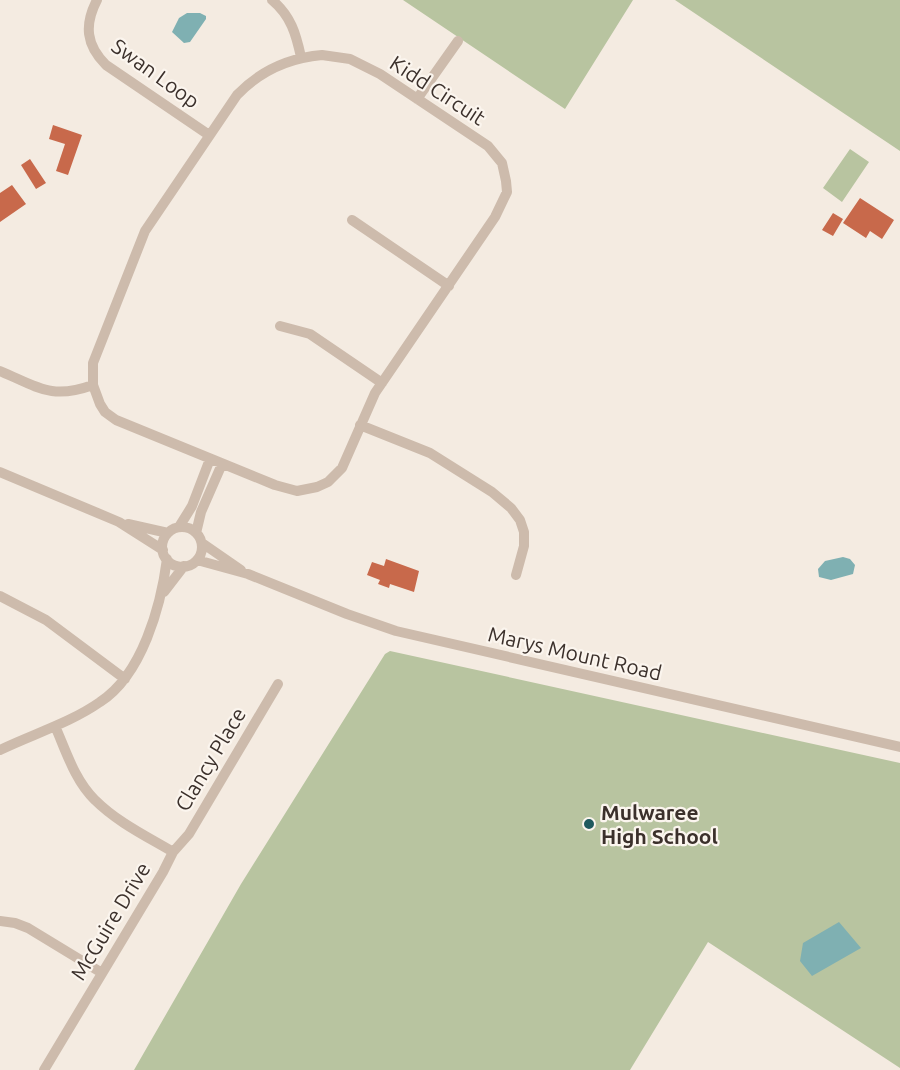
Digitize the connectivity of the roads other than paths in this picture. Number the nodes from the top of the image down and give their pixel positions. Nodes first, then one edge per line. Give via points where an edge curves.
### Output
1 (97, 0) edge
2 (272, 0) edge
3 (458, 41) dead end
4 (301, 57) junction
5 (417, 99) junction
6 (209, 135) junction
7 (352, 220) dead end
8 (448, 286) junction
9 (280, 326) dead end
10 (0, 371) edge
11 (382, 383) junction
12 (93, 385) junction
13 (360, 426) junction
14 (210, 459) junction
15 (222, 464) junction
16 (0, 472) edge
17 (119, 522) junction
18 (179, 527) junction
19 (168, 533) junction
20 (199, 538) junction
21 (165, 555) junction
22 (197, 560) junction
23 (184, 566) junction
24 (248, 574) junction
25 (516, 575) dead end
26 (162, 595) junction
27 (0, 596) edge
28 (125, 679) junction
29 (278, 684) dead end
30 (55, 726) junction
31 (900, 747) edge
32 (0, 750) edge
33 (173, 852) junction
34 (0, 921) edge
35 (102, 973) junction
36 (44, 1070) edge

1 - 6 street, Swan Loop via 89,25 96,55
2 - 4 street via 289,18
3 - 5 street
4 - 5 street, Kidd Circuit via 350,59
4 - 6 street, Kidd Circuit via 265,71 248,83
5 - 8 street, Kidd Circuit via 488,146 502,163 506,181 502,204
6 - 12 street, Kidd Circuit via 145,231 93,363
7 - 8 street
8 - 11 street, Kidd Circuit
9 - 11 street via 310,334
10 - 12 street via 54,392 71,392
11 - 13 street, Kidd Circuit
12 - 14 street, Kidd Circuit via 105,412 116,420
13 - 15 street, Kidd Circuit via 342,468 317,488 288,490
13 - 25 street via 430,453 511,508 524,532
14 - 15 street, Kidd Circuit
14 - 18 street via 192,506
15 - 20 street via 201,512
16 - 17 street
17 - 19 street
17 - 21 street
18 - 19 street
18 - 20 street via 186,527
19 - 21 street
20 - 22 street via 202,549
20 - 24 street, Marys Mount Road
21 - 23 street via 172,564
21 - 26 street
22 - 23 street
22 - 24 street, Marys Mount Road
23 - 26 street
24 - 31 street, Marys Mount Road via 396,630
26 - 28 street
27 - 28 street via 46,620
28 - 30 street via 102,702
29 - 33 street, Clancy Place via 189,834
30 - 32 street
30 - 33 street, McGuire Drive via 81,783 93,799 111,815
33 - 35 street, McGuire Drive
34 - 35 street via 28,928
35 - 36 street, McGuire Drive

